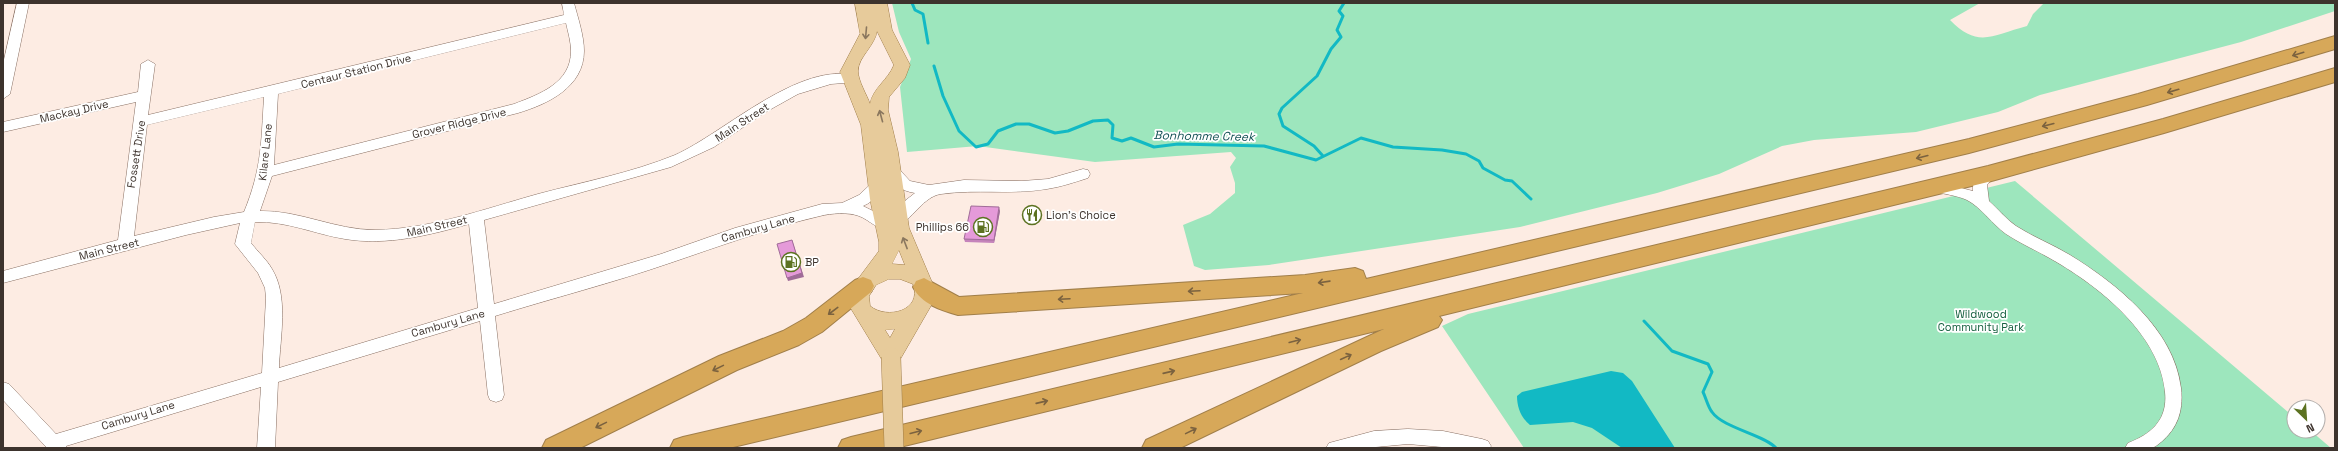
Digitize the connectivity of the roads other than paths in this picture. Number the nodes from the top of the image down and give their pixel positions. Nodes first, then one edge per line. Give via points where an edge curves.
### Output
1 (23, 3) edge
2 (568, 3) edge
3 (864, 3) edge
4 (879, 3) edge
5 (571, 18) junction
6 (2335, 42) edge
7 (896, 55) junction
8 (148, 64) dead end
9 (6, 67) edge
10 (852, 71) junction
11 (2335, 75) edge
12 (896, 77) junction
13 (270, 92) junction
14 (3, 94) edge
15 (145, 95) junction
16 (141, 122) junction
17 (3, 127) edge
18 (892, 171) junction
19 (265, 173) junction
20 (1083, 174) dead end
21 (1988, 174) junction
22 (1937, 187) junction
23 (877, 188) junction
24 (929, 190) junction
25 (1982, 202) junction
26 (844, 208) junction
27 (252, 214) junction
28 (476, 216) junction
29 (891, 222) junction
30 (125, 241) junction
31 (1459, 265) junction
32 (3, 271) edge
33 (3, 277) edge
34 (867, 282) junction
35 (921, 291) junction
36 (1502, 292) junction
37 (487, 311) junction
38 (862, 311) junction
39 (891, 357) junction
40 (270, 376) junction
41 (3, 389) edge
42 (496, 395) dead end
43 (56, 445) edge
44 (1482, 446) dead end
45 (266, 448) edge
46 (555, 448) edge
47 (683, 448) edge
48 (851, 448) edge
49 (894, 448) edge
50 (1156, 448) edge
51 (1335, 448) edge
52 (2134, 448) edge

1 - 9 street
2 - 5 street, Grover Ridge Drive
3 -> 10 main road via 868,33
4 - 7 main road via 884,30
5 - 13 street, Centaur Station Drive
5 - 19 street, Grover Ridge Drive via 578,50 576,68 560,87 539,100 518,108
6 -> 31 highway via 2140,100 1976,144
7 - 10 main road via 885,51 872,51
7 - 12 main road via 902,65
8 - 15 street, Fossett Drive
9 - 14 street
10 - 12 main road via 863,85 877,86
10 - 23 main road via 870,126
10 - 27 street, Main Street via 781,90 702,139 669,156 442,218 379,229 340,224 293,210
10 - 28 street, Main Street via 800,86 697,150 668,164
11 - 21 highway via 2171,124
18 -> 12 main road via 879,102 881,95
13 - 16 street, Centaur Station Drive
13 - 19 street, Kilare Lane
15 - 16 street, Fossett Drive
15 - 17 street, Mackay Drive
16 - 30 street, Fossett Drive
18 - 24 street via 906,186
18 - 29 main road
19 - 27 street, Kilare Lane
20 - 24 street via 1048,184 964,185
21 - 22 highway
21 - 25 street via 1980,184
22 - 25 street
22 - 36 highway
23 - 26 street, Cambury Lane via 864,199
23 - 29 main road
24 - 29 street
25 - 52 street via 2007,227 2062,258 2093,280 2146,328 2162,350 2168,364 2175,405 2167,426 2149,443
26 - 29 street, Cambury Lane via 863,211
26 - 37 street, Cambury Lane via 804,214 735,234 664,259
27 - 28 street, Main Street via 293,219 330,231 372,236 413,232
27 - 30 street, Main Street
27 - 40 street, Kilare Lane via 244,231 243,244 266,270 272,282 274,298
28 - 37 street
29 - 34 main road via 889,252
35 -> 29 main road
30 - 32 street, Main Street
30 - 33 street, Main Street
31 -> 35 highway via 1431,266 1305,284 958,306
31 - 47 highway
34 - 35 main road via 886,272 897,270 908,272
34 - 38 main road via 858,299
34 -> 46 highway via 814,325 791,338 728,363
35 - 38 main road via 906,318 890,322 874,320
35 - 39 main road
48 -> 36 highway
50 -> 36 highway via 1373,344
37 - 40 street, Cambury Lane
37 - 42 street
38 - 39 main road
39 - 49 main road, bridge
40 - 43 street, Cambury Lane
40 - 45 street
41 - 43 street
44 - 51 street via 1429,436 1391,435

